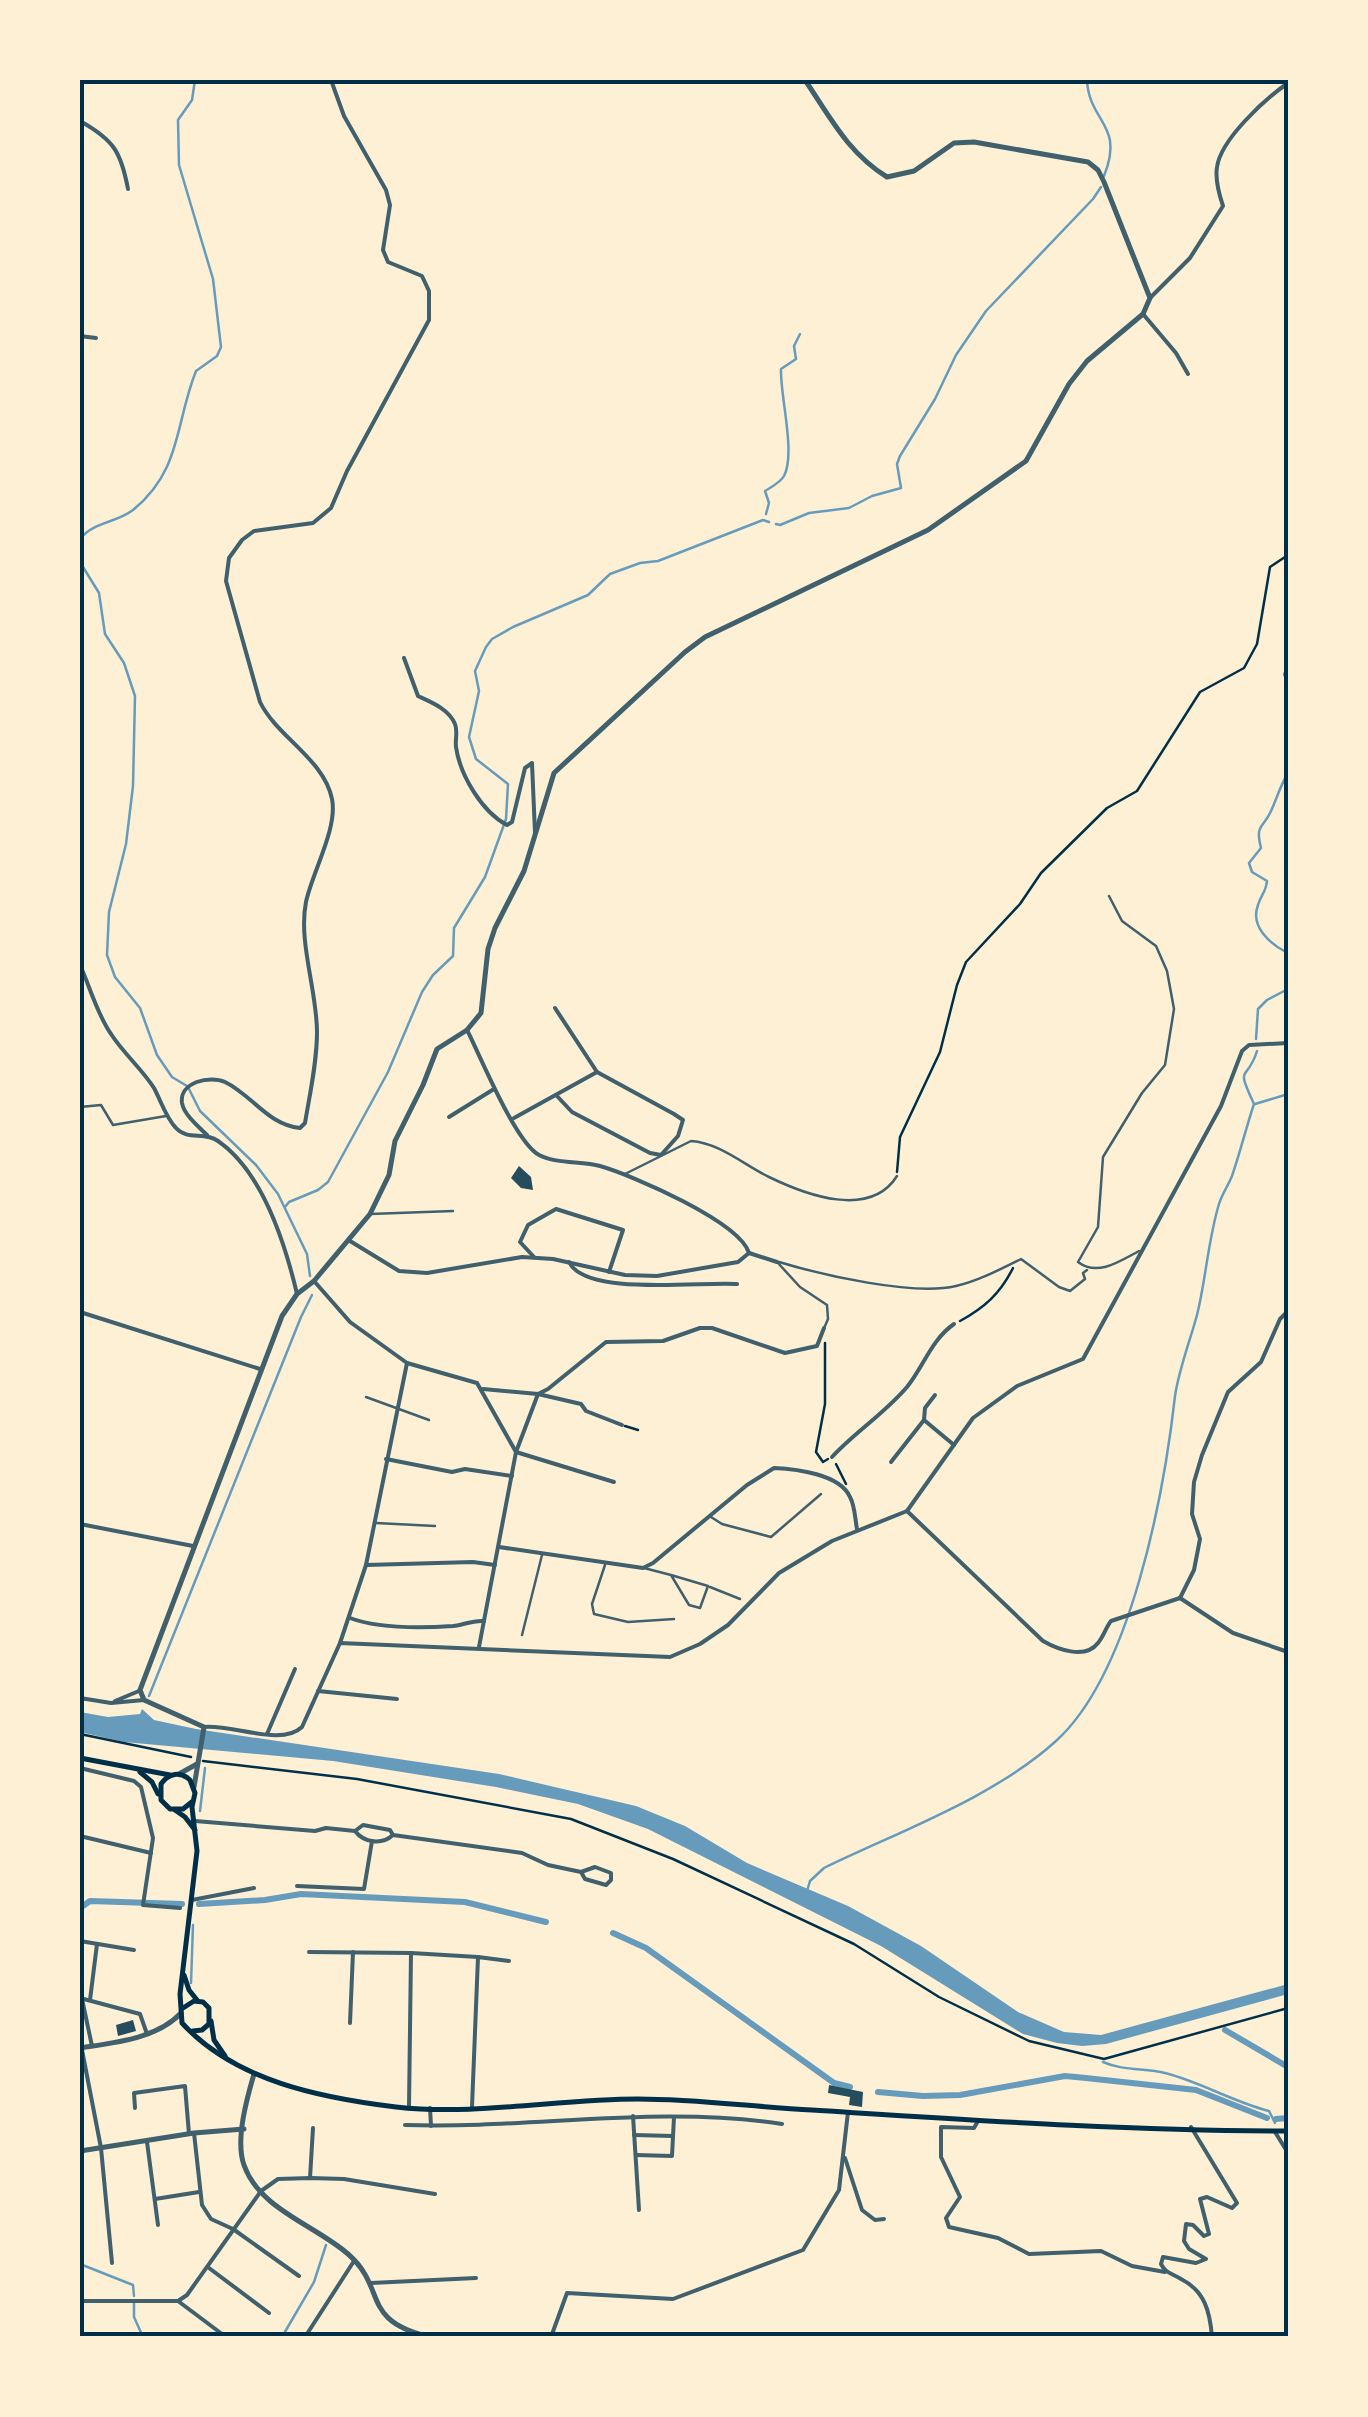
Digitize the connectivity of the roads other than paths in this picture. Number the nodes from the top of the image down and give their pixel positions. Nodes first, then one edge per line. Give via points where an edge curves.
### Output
1 (331, 80) edge
2 (805, 80) edge
3 (1288, 84) edge
4 (80, 121) edge
5 (128, 189) dead end
6 (1150, 298) junction
7 (1143, 314) junction
8 (80, 336) edge
9 (96, 338) dead end
10 (1188, 374) dead end
11 (404, 658) dead end
12 (536, 838) junction
13 (1109, 896) dead end
14 (80, 965) edge
15 (555, 1008) dead end
16 (467, 1030) junction
17 (1288, 1043) edge
18 (597, 1072) junction
19 (494, 1089) junction
20 (556, 1095) junction
21 (80, 1107) edge
22 (168, 1115) junction
23 (450, 1117) dead end
24 (513, 1118) junction
25 (207, 1135) junction
26 (661, 1155) junction
27 (626, 1174) junction
28 (897, 1176) road end
29 (453, 1211) dead end
30 (370, 1214) junction
31 (350, 1241) junction
32 (1144, 1248) junction
33 (749, 1253) junction
34 (534, 1257) junction
35 (569, 1262) junction
36 (777, 1262) junction
37 (1088, 1269) junction
38 (609, 1272) junction
39 (314, 1281) junction
40 (737, 1284) dead end
41 (298, 1294) junction
42 (1288, 1311) edge
43 (80, 1312) edge
44 (954, 1324) road end
45 (824, 1331) joint
46 (407, 1363) junction
47 (260, 1369) junction
48 (482, 1389) junction
49 (538, 1394) junction
50 (935, 1396) dead end
51 (366, 1397) dead end
52 (396, 1408) junction
53 (428, 1420) dead end
54 (924, 1420) junction
55 (622, 1426) road end
56 (954, 1445) junction
57 (516, 1452) junction
58 (832, 1457) road end
59 (386, 1459) junction
60 (891, 1462) dead end
61 (512, 1476) junction
62 (614, 1482) dead end
63 (822, 1494) dead end
64 (907, 1511) junction
65 (709, 1516) junction
66 (374, 1523) junction
67 (80, 1524) edge
68 (435, 1526) dead end
69 (857, 1530) junction
70 (192, 1546) junction
71 (499, 1548) junction
72 (542, 1554) junction
73 (605, 1564) junction
74 (366, 1565) junction
75 (495, 1565) junction
76 (643, 1568) junction
77 (671, 1575) junction
78 (708, 1586) junction
79 (1180, 1598) junction
80 (740, 1599) dead end
81 (348, 1618) junction
82 (674, 1619) dead end
83 (484, 1621) junction
84 (522, 1635) dead end
85 (340, 1643) junction
86 (480, 1647) junction
87 (1288, 1652) edge
88 (295, 1669) dead end
89 (140, 1690) junction
90 (318, 1692) junction
91 (80, 1698) edge
92 (396, 1699) dead end
93 (144, 1700) junction
94 (111, 1703) junction
95 (204, 1729) junction
96 (267, 1734) junction
97 (80, 1758) edge
98 (198, 1760) junction
99 (80, 1768) edge
100 (138, 1770) junction
101 (179, 1774) junction
102 (170, 1775) junction
103 (194, 1788) junction
104 (159, 1796) junction
105 (192, 1801) junction
106 (174, 1810) junction
107 (195, 1822) junction
108 (355, 1831) junction
109 (197, 1833) junction
110 (393, 1835) junction
111 (80, 1836) edge
112 (372, 1841) junction
113 (151, 1853) junction
114 (582, 1872) junction
115 (297, 1886) dead end
116 (254, 1888) dead end
117 (192, 1900) junction
118 (180, 1908) dead end
119 (80, 1942) edge
120 (97, 1944) junction
121 (134, 1950) dead end
122 (308, 1952) dead end
123 (353, 1952) junction
124 (411, 1953) junction
125 (478, 1957) junction
126 (509, 1962) dead end
127 (183, 1972) junction
128 (81, 1998) edge
129 (90, 2000) junction
130 (198, 2001) junction
131 (182, 2011) junction
132 (210, 2020) junction
133 (350, 2023) dead end
134 (188, 2029) junction
135 (159, 2030) junction
136 (146, 2034) junction
137 (92, 2046) junction
138 (81, 2048) edge
139 (227, 2058) junction
140 (254, 2074) junction
141 (757, 2107) junction
142 (135, 2108) dead end
143 (409, 2108) junction
144 (430, 2108) junction
145 (472, 2108) junction
146 (848, 2112) junction
147 (633, 2116) junction
148 (674, 2117) junction
149 (756, 2120) junction
150 (978, 2121) junction
151 (782, 2124) dead end
152 (406, 2125) dead end
153 (431, 2126) junction
154 (1191, 2127) junction
155 (313, 2128) dead end
156 (244, 2129) junction
157 (1288, 2130) edge
158 (1275, 2131) junction
159 (192, 2133) junction
160 (634, 2135) junction
161 (673, 2136) junction
162 (147, 2142) junction
163 (100, 2148) junction
164 (80, 2151) edge
165 (1288, 2154) edge
166 (636, 2155) junction
167 (844, 2156) junction
168 (310, 2178) junction
169 (261, 2191) junction
170 (200, 2192) junction
171 (435, 2194) dead end
172 (154, 2199) junction
173 (638, 2210) dead end
174 (884, 2218) dead end
175 (158, 2226) dead end
176 (233, 2229) junction
177 (354, 2261) junction
178 (112, 2263) dead end
179 (207, 2268) junction
180 (1165, 2272) junction
181 (299, 2276) dead end
182 (476, 2278) dead end
183 (368, 2284) junction
184 (80, 2301) edge
185 (178, 2301) junction
186 (269, 2313) dead end
187 (415, 2335) edge
188 (226, 2337) edge
189 (305, 2337) edge
190 (430, 2337) edge
191 (551, 2337) edge
192 (1212, 2337) edge

1 - 25 street via 386,190 383,250 388,262 422,276 429,320 331,508 313,523 254,530 229,558 226,581 260,702 333,801 305,908 317,1032 305,1123 290,1127 212,1079 186,1089 182,1100
2 - 6 street via 842,138 887,177 914,172 954,142 1088,162 1104,182
3 - 6 street via 1231,138 1217,165 1223,206 1190,258
4 - 5 street via 118,151
6 - 7 street
7 - 10 street
7 - 12 street via 1087,361 1026,462 928,530 733,622 685,652 554,774
8 - 9 street
11 - 12 street via 418,696 456,725 465,774 482,804 504,824 512,822 525,768 532,763
12 - 16 street via 495,928 486,956 484,1006
13 - 37 lane via 1122,920 1156,946 1174,1009 1165,1065 1104,1157 1098,1227 1078,1262
14 - 22 street via 109,1032
15 - 18 street
16 - 19 street
16 - 30 street via 437,1049
17 - 32 street via 1242,1050 1228,1092
18 - 20 street
18 - 26 street via 683,1120
19 - 23 street
19 - 24 street
20 - 24 street
20 - 26 street via 584,1120
21 - 22 lane via 101,1105 113,1125
22 - 25 street via 180,1132
24 - 27 street via 540,1156
25 - 41 street via 232,1152 264,1199
26 - 27 lane
26 - 28 lane via 702,1142 774,1180 844,1200 868,1199 889,1189
27 - 33 street via 718,1223
29 - 30 lane
30 - 31 street
31 - 34 street via 399,1271
31 - 39 street
32 - 37 lane
32 - 56 street via 1082,1359 1017,1386 973,1418
33 - 36 street
33 - 38 street via 738,1262 657,1276
34 - 35 street
34 - 38 street via 520,1242 528,1226 556,1209 623,1230
35 - 38 street
35 - 40 street via 586,1276 615,1282
36 - 37 lane via 920,1290 956,1286 1025,1260 1070,1291
36 - 45 lane via 826,1306
39 - 41 street
39 - 46 street via 350,1322
41 - 47 street
42 - 79 street via 1262,1362 1228,1392 1202,1455 1192,1514 1200,1539
43 - 47 street
44 - 58 street via 910,1383
45 - 49 street via 817,1346 785,1352 712,1328 663,1341 606,1342
46 - 48 street
46 - 52 street
47 - 70 street
48 - 49 street
48 - 57 street
49 - 55 street via 581,1404
49 - 57 street
50 - 54 street
51 - 52 lane
52 - 53 lane
52 - 59 street
54 - 56 street
54 - 60 street
56 - 64 street
57 - 61 street
57 - 62 street
59 - 61 street
59 - 66 street
61 - 71 street
63 - 65 lane via 771,1538
64 - 69 street
64 - 79 street via 1057,1649 1091,1648 1108,1624
65 - 69 street via 774,1468 834,1481 852,1500
65 - 76 street
66 - 68 lane
66 - 74 street
67 - 70 street
69 - 86 street via 779,1573 728,1625 670,1657
70 - 89 street
71 - 72 street
71 - 75 street
72 - 73 street
72 - 84 lane
73 - 76 street
73 - 82 lane via 594,1614 628,1622
74 - 75 street
74 - 81 street
75 - 83 street
76 - 77 lane
77 - 78 lane
77 - 78 lane via 688,1605 700,1608
78 - 80 lane
79 - 87 street via 1233,1634
81 - 83 street via 366,1624
81 - 85 street
83 - 86 street
85 - 86 street
85 - 90 street
88 - 96 street
89 - 93 street
89 - 94 street
90 - 92 street
90 - 96 street via 294,1735
91 - 94 street
93 - 94 street
93 - 95 street
95 - 96 street via 218,1725
95 - 98 street
97 - 100 main road
98 - 101 street
98 - 103 street
99 - 113 street via 140,1787
100 - 102 main road
100 - 104 main road
101 - 102 main road
101 - 103 main road
102 - 104 main road
103 - 105 main road
104 - 106 main road
105 - 106 main road
105 - 107 main road
106 - 109 main road
107 - 108 street
107 - 109 main road
108 - 110 street via 374,1826
108 - 112 street
109 - 117 main road
110 - 112 street
110 - 114 street via 522,1853
111 - 113 street
112 - 115 street via 364,1888
113 - 118 street via 143,1906
114 - 114 street via 595,1868 611,1880 606,1885
116 - 117 street
117 - 127 main road
119 - 120 street
120 - 121 street
120 - 129 street
122 - 123 street
123 - 124 street
123 - 133 street
124 - 125 street
124 - 143 street
125 - 126 street
125 - 145 street
127 - 130 main road
127 - 131 main road
128 - 129 street
128 - 137 street
129 - 136 street via 140,2014
130 - 131 main road
130 - 132 main road via 209,2008
131 - 134 main road
131 - 135 street
132 - 134 main road via 202,2030
132 - 139 main road
134 - 135 street
134 - 139 main road
135 - 136 street
136 - 137 street
137 - 138 street
138 - 163 street
139 - 140 main road
140 - 143 main road via 294,2088
140 - 156 street
141 - 145 main road via 639,2099
141 - 146 main road
141 - 149 street
142 - 159 street via 134,2094 185,2086
143 - 144 main road
144 - 145 main road
144 - 153 street
146 - 150 main road
146 - 167 street
147 - 148 street
147 - 153 street
147 - 160 street
148 - 149 street
148 - 161 street
149 - 151 street
150 - 154 main road
150 - 180 street via 974,2128 941,2127 941,2157 960,2197 946,2218 949,2227 998,2238 1028,2254 1101,2252
152 - 153 street
154 - 158 main road
154 - 180 street via 1237,2203 1232,2208 1200,2199 1209,2234 1186,2224 1184,2241 1206,2259 1164,2256
155 - 168 street
156 - 159 street
156 - 169 street via 242,2161
157 - 158 main road
158 - 165 street
159 - 162 street
159 - 170 street
160 - 161 street
160 - 166 street
161 - 166 street via 672,2156
162 - 163 street
162 - 172 street
163 - 164 street
163 - 178 street
166 - 173 street
167 - 174 street via 862,2210
167 - 191 street via 839,2190 803,2250 673,2299 567,2292
168 - 169 street via 278,2179
168 - 171 street
169 - 176 street
169 - 177 street
170 - 172 street
170 - 176 street via 211,2219
172 - 175 street
176 - 179 street
176 - 181 street
177 - 183 street
177 - 189 street
179 - 185 street
179 - 186 street
180 - 192 street via 1200,2292
182 - 183 street
183 - 187 street via 392,2323
184 - 185 street
185 - 188 street
187 - 190 street

